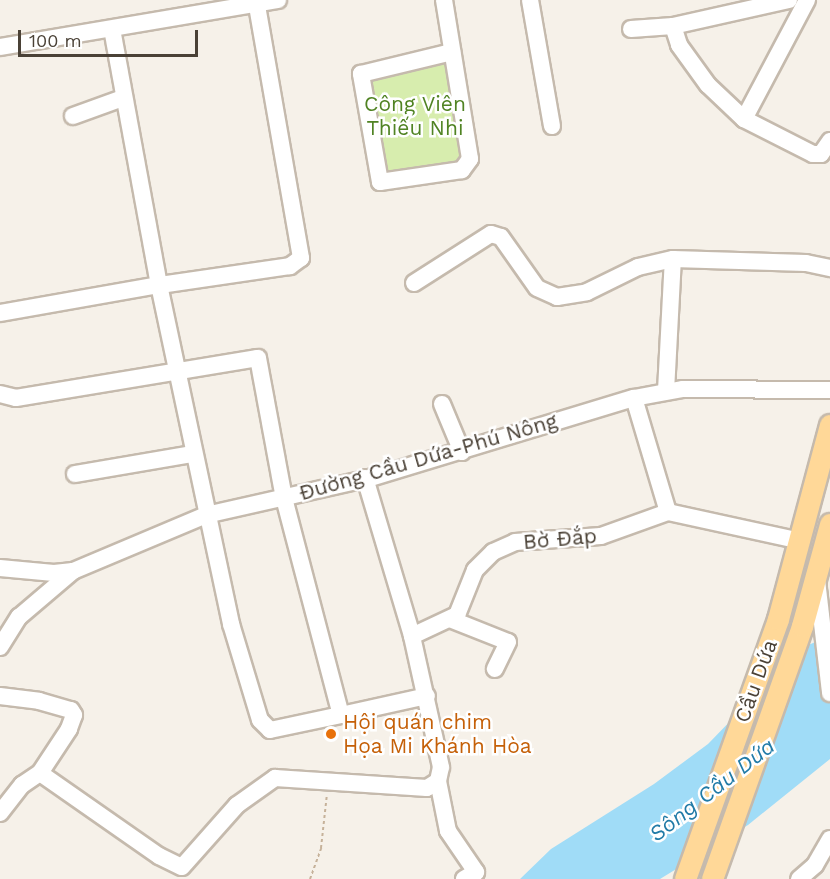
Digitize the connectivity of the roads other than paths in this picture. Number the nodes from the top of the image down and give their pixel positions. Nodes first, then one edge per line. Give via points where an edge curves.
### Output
1 (278, 0) edge
2 (444, 0) edge
3 (530, 0) edge
4 (798, 1) edge
5 (256, 2) edge
6 (673, 26) junction
7 (112, 29) junction
8 (631, 29) dead end
9 (0, 47) edge
10 (452, 52) junction
11 (123, 98) junction
12 (73, 116) dead end
13 (744, 119) junction
14 (552, 126) dead end
15 (830, 141) edge
16 (673, 259) junction
17 (830, 268) edge
18 (414, 283) dead end
19 (159, 285) junction
20 (0, 314) edge
21 (175, 370) junction
22 (830, 390) edge
23 (666, 391) junction
24 (0, 394) edge
25 (634, 398) junction
26 (442, 404) dead end
27 (830, 425) edge
28 (462, 452) junction
29 (192, 454) junction
30 (75, 474) dead end
31 (365, 478) junction
32 (284, 498) junction
33 (668, 512) junction
34 (206, 515) junction
35 (830, 524) edge
36 (801, 541) junction
37 (0, 568) edge
38 (73, 571) junction
39 (450, 620) junction
40 (812, 624) junction
41 (412, 636) junction
42 (0, 647) edge
43 (495, 669) dead end
44 (830, 693) edge
45 (0, 696) edge
46 (427, 696) junction
47 (341, 715) junction
48 (40, 773) junction
49 (438, 781) junction
50 (0, 813) edge
51 (830, 839) edge
52 (464, 879) edge
53 (685, 879) edge
54 (712, 879) edge
55 (799, 879) edge

1 - 5 street
2 - 10 street
3 - 14 street
4 - 6 street
4 - 13 street
5 - 7 street
5 - 19 street via 301,258 290,266
6 - 8 street
6 - 13 street via 679,45 708,85
7 - 9 street
7 - 11 street
10 - 10 street via 472,151 462,170 380,182 359,79 365,70
11 - 12 street
11 - 19 street
13 - 15 street via 813,154 821,154
16 - 17 street via 806,263
16 - 18 street via 638,267 587,292 551,296 537,288 501,237 491,234
16 - 23 street
19 - 20 street
19 - 21 street
21 - 24 street via 16,398
21 - 29 street
21 - 32 street via 258,358
22 - 23 street, Đường Cầu Dứa-Phú Nông
23 - 25 street, Đường Cầu Dứa-Phú Nông
25 - 28 street, Đường Cầu Dứa-Phú Nông
25 - 33 street
26 - 28 street
27 - 36 main road, Cầu Dứa
28 - 31 street, Đường Cầu Dứa-Phú Nông
29 - 30 street
29 - 34 street
31 - 32 street, Đường Cầu Dứa-Phú Nông
31 - 41 street
32 - 34 street, Đường Cầu Dứa-Phú Nông
32 - 47 street
33 - 36 street
33 - 39 street, Bờ Đắp via 601,536 504,545 475,570 462,610
34 - 38 street, Đường Cầu Dứa-Phú Nông
34 - 47 street via 231,624 260,720 270,730
35 - 40 main road, Cầu Dứa via 816,577
36 - 53 main road, Cầu Dứa via 778,619
37 - 38 street, Đường Cầu Dứa-Phú Nông
38 - 42 street via 19,617
39 - 41 street
39 - 43 street via 508,642
40 - 44 street
40 - 54 main road, Cầu Dứa
41 - 46 street
45 - 48 street via 39,701 71,710 74,715
46 - 47 street
46 - 49 street via 440,755
48 - 49 street via 159,856 183,867 237,805 270,780 299,778 414,790
48 - 50 street via 22,785
49 - 52 street via 448,831 476,872
51 - 55 street via 815,865

